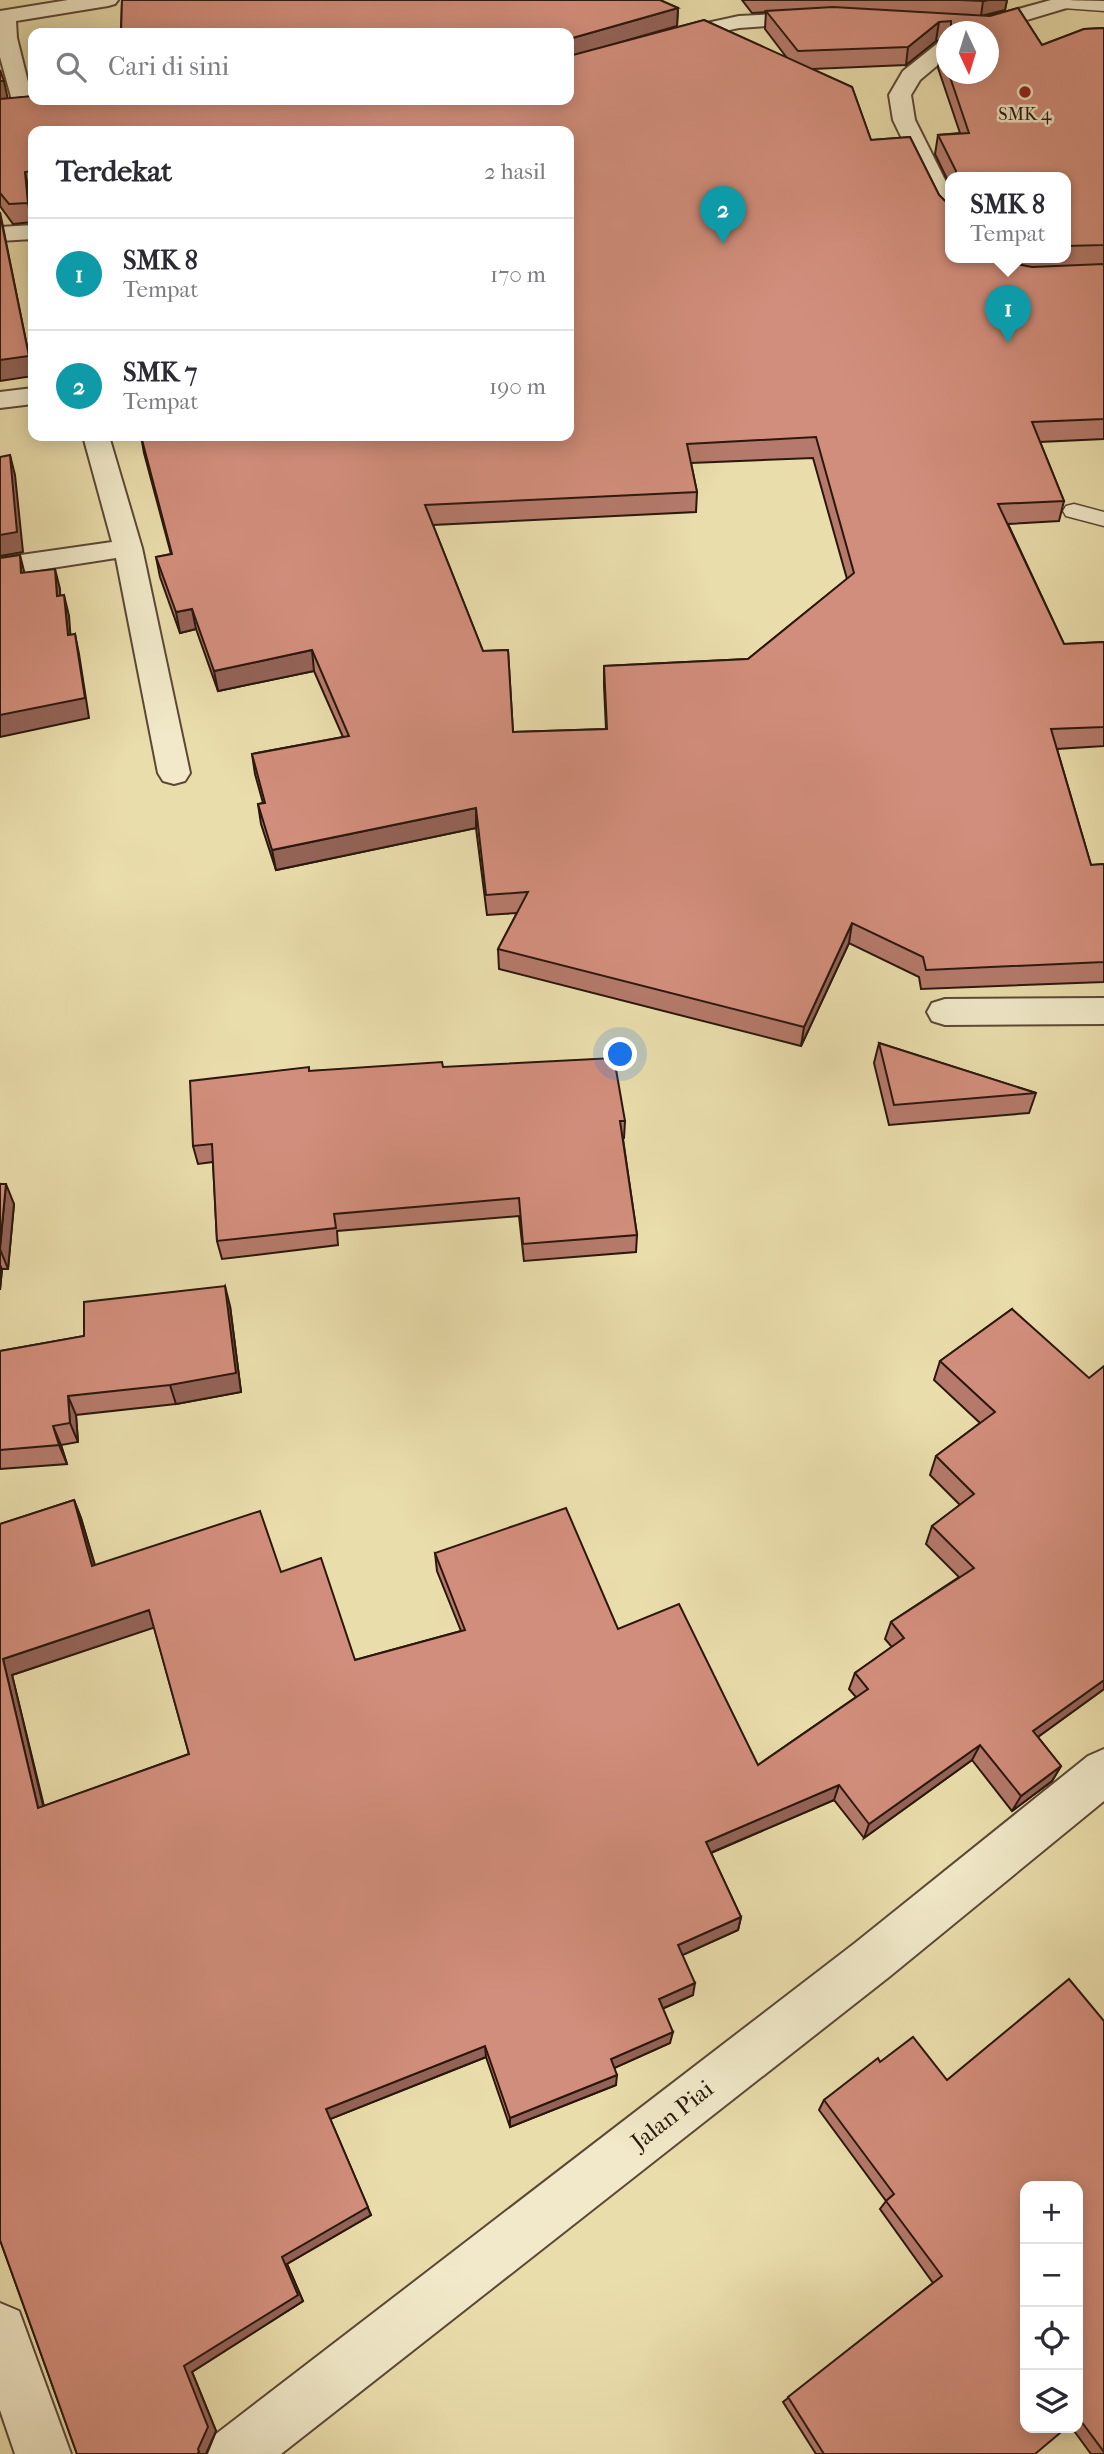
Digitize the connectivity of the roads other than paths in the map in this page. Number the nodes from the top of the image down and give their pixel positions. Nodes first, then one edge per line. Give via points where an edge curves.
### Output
1 (108, 0) edge
2 (1061, 1) edge
3 (1104, 6) edge
4 (3, 16) edge
5 (836, 18) edge
6 (991, 21) edge
7 (936, 57) edge
8 (574, 65) edge
9 (29, 105) edge
10 (23, 106) junction
11 (0, 110) edge
12 (945, 203) edge
13 (28, 232) edge
14 (0, 234) edge
15 (28, 397) edge
16 (0, 400) edge
17 (97, 441) edge
18 (1074, 510) dead end
19 (1104, 519) edge
20 (128, 548) junction
21 (0, 567) edge
22 (174, 773) dead end
23 (1104, 1011) edge
24 (945, 1012) dead end
25 (1104, 1772) edge
26 (0, 2330) edge
27 (43, 2454) edge
28 (236, 2454) edge

1 - 4 street
2 - 3 lane
2 - 6 street
4 - 10 street
5 - 8 street via 739,22 654,40
7 - 12 street via 911,76 900,95 904,120
9 - 10 street
10 - 11 street
13 - 14 street
15 - 16 street
17 - 20 street
18 - 19 lane
20 - 21 street
20 - 22 street
23 - 24 street
25 - 28 street, Jalan Piai via 872,1961
26 - 27 street

